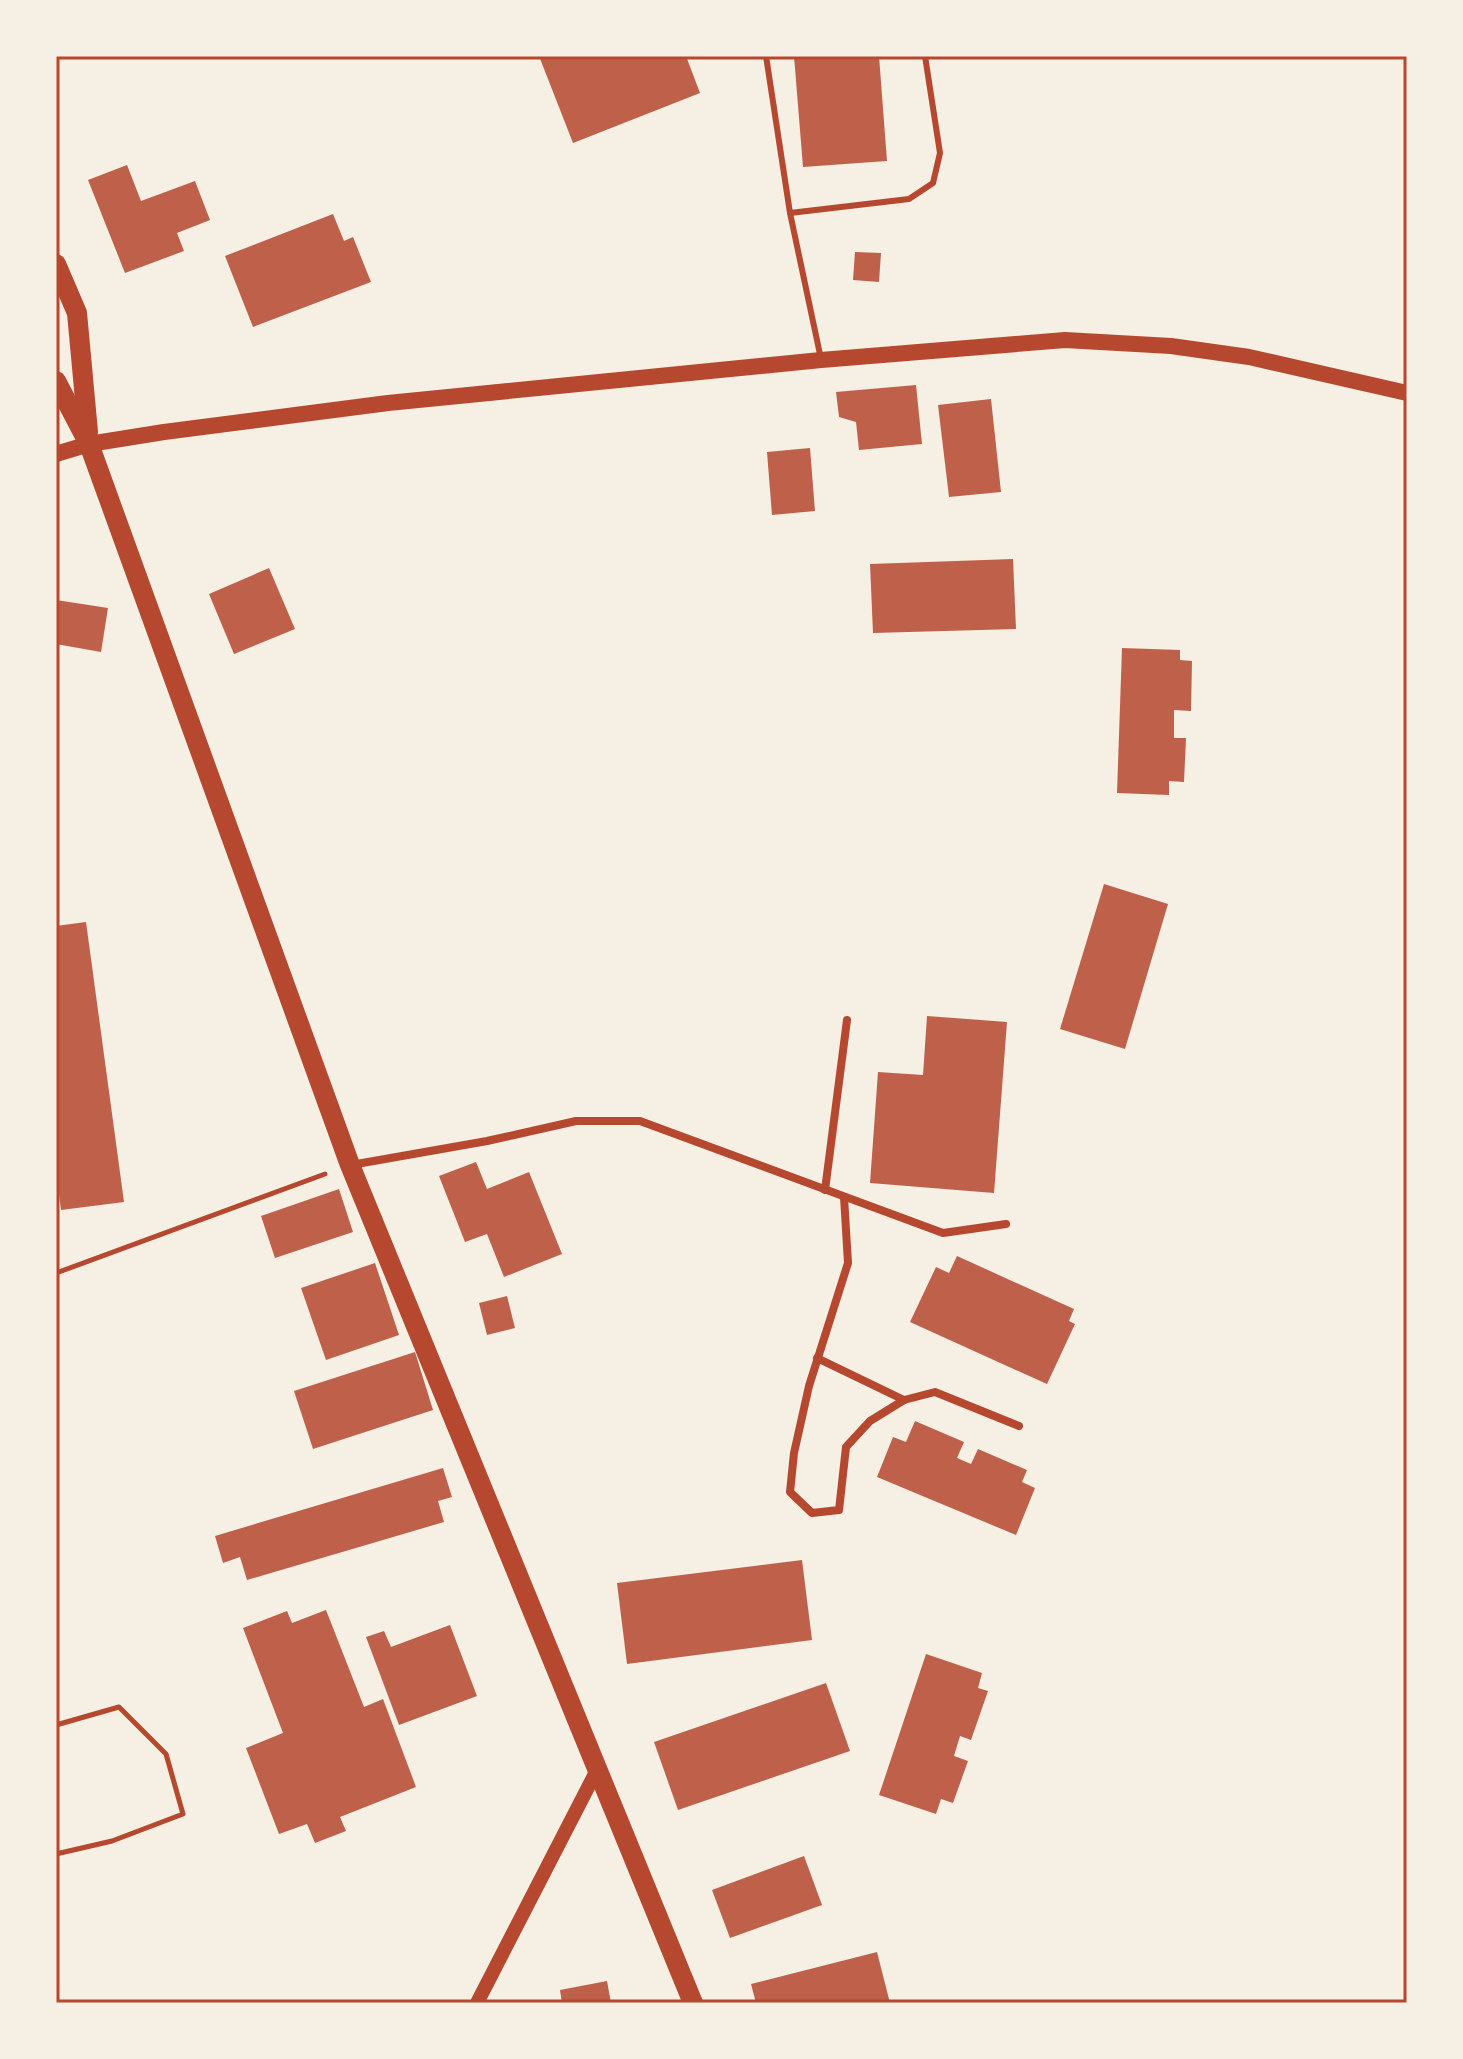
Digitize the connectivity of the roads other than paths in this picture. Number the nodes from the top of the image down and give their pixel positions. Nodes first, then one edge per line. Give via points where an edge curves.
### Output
1 (766, 56) edge
2 (925, 56) edge
3 (790, 213) junction
4 (56, 264) edge
5 (821, 360) junction
6 (56, 381) edge
7 (1407, 393) edge
8 (56, 443) edge
9 (89, 444) junction
10 (56, 454) edge
11 (847, 1020) dead end
12 (350, 1165) junction
13 (825, 1190) junction
14 (844, 1197) junction
15 (1006, 1224) dead end
16 (817, 1358) junction
17 (904, 1400) junction
18 (1019, 1426) dead end
19 (598, 1768) junction
20 (477, 2003) edge
21 (693, 2003) edge

1 - 3 lane
2 - 3 lane via 940,153 933,183 909,199
3 - 5 lane
4 - 9 main road via 77,313
5 - 7 main road via 1065,340 1249,357
5 - 9 main road via 388,403
6 - 9 main road
8 - 9 main road
9 - 10 main road
9 - 12 main road
11 - 13 street
12 - 13 street via 576,1121 640,1121
12 - 19 main road
13 - 14 street
14 - 15 street via 943,1233
14 - 16 street via 848,1263
16 - 17 street
16 - 17 street via 790,1492 812,1513 839,1510 846,1447 870,1421
17 - 18 street via 935,1392
19 - 20 street
19 - 21 main road

